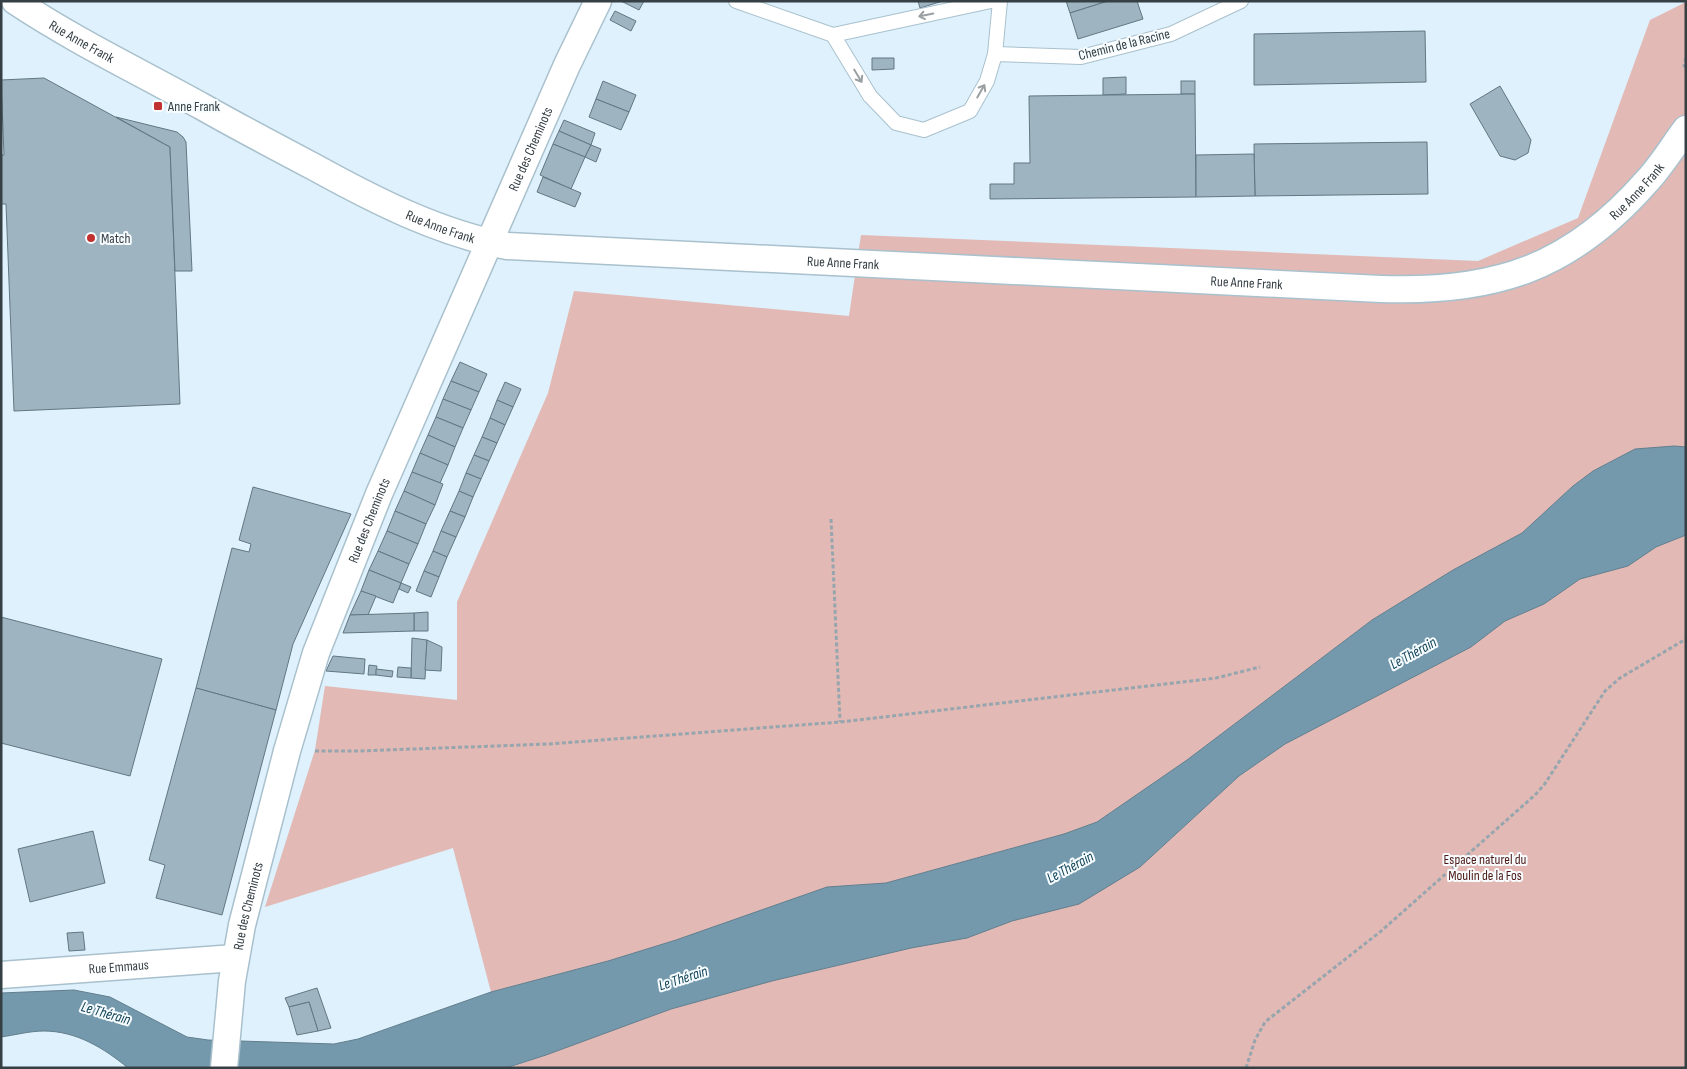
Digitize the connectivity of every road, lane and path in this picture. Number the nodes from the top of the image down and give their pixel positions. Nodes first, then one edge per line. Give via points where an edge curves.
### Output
1 (15, 1) edge
2 (598, 1) edge
3 (736, 1) edge
4 (991, 1) edge
5 (1000, 1) edge
6 (1241, 1) edge
7 (833, 34) junction
8 (995, 54) junction
9 (1686, 58) edge
10 (1686, 66) edge
11 (1686, 111) edge
12 (1681, 136) edge
13 (489, 243) junction
14 (831, 519) dead end
15 (1686, 639) edge
16 (1260, 667) dead end
17 (840, 722) junction
18 (287, 751) junction
19 (235, 958) junction
20 (1, 975) edge
21 (224, 1068) edge
22 (1246, 1068) edge

1 - 13 street, Rue Anne Frank via 356,190 405,213
2 - 13 street, Rue des Cheminots
3 - 7 lane
4 -> 7 lane
5 - 8 lane
6 - 8 lane, Chemin de la Racine via 1171,34 1082,57
7 -> 8 lane via 870,96 896,123 924,130 970,111 987,82
9 - 10 path
11 - 12 street, Rue Anne Frank
12 - 13 street, Rue Anne Frank via 1623,207 1569,249 1510,277 1427,290
13 - 18 street, Rue des Cheminots via 379,494 324,631
14 - 17 path
15 - 22 path via 1612,684 1535,795 1380,932 1265,1022
16 - 17 path via 1216,678
17 - 18 path via 548,744
18 - 19 street, Rue des Cheminots
19 - 20 street, Rue Emmaus
19 - 21 street, Rue des Cheminots

